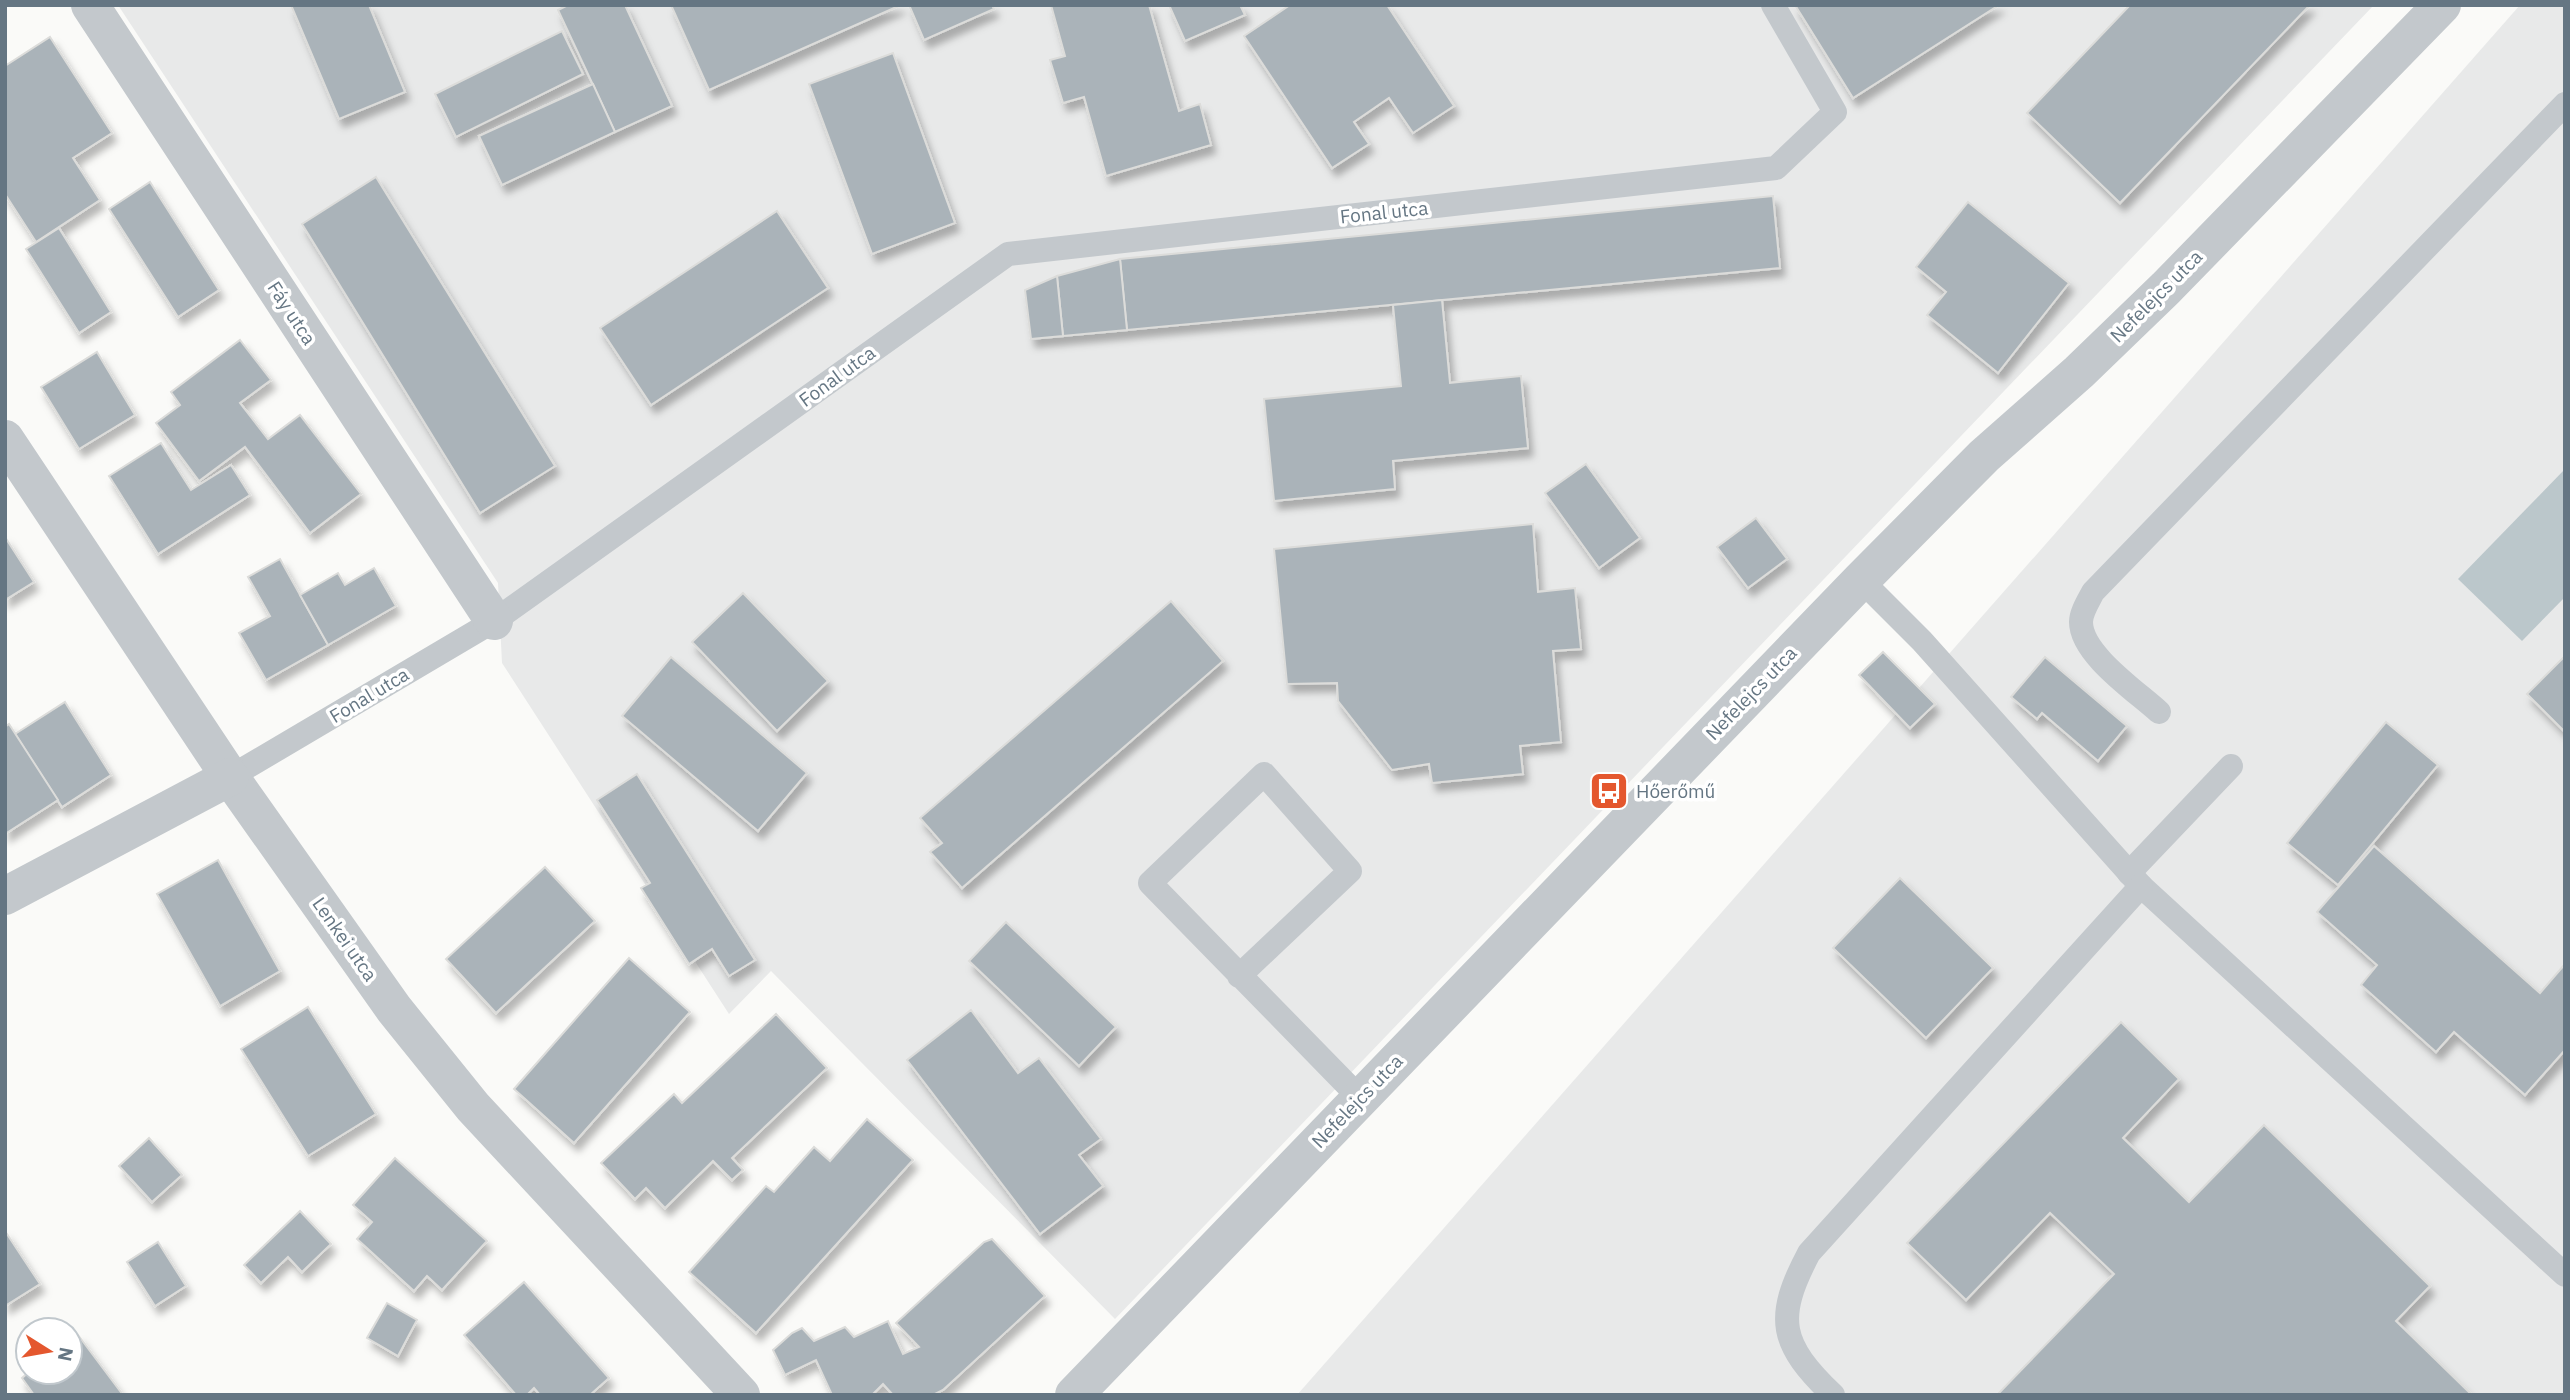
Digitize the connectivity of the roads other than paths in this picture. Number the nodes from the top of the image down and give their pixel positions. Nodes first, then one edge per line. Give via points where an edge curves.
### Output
1 (90, 5) edge
2 (1773, 5) edge
3 (2442, 5) edge
4 (2565, 104) edge
5 (5, 439) edge
6 (1861, 580) junction
7 (494, 621) junction
8 (2159, 712) dead end
9 (2231, 766) dead end
10 (230, 777) junction
11 (2135, 880) junction
12 (5, 896) edge
13 (1239, 976) junction
14 (1360, 1098) junction
15 (2565, 1275) edge
16 (741, 1395) edge
17 (1074, 1395) edge
18 (1833, 1395) edge

1 - 7 street, Fáy utca
2 - 7 lane, Fonal utca via 1835,112 1776,168 1008,254
3 - 6 street, Nefelejcs utca via 2166,288 1984,456
4 - 8 lane via 2094,592 2080,619 2082,634 2091,650
5 - 10 street, Lenkei utca
6 - 11 lane via 1922,641
6 - 14 street, Nefelejcs utca
7 - 10 lane, Fonal utca
9 - 11 lane
10 - 12 street, Fonal utca
10 - 16 street, Lenkei utca via 394,1009 473,1107
11 - 15 lane
11 - 18 lane via 1809,1253 1792,1285 1786,1314 1792,1342 1806,1368
13 - 13 lane via 1150,883 1264,774 1350,871
13 - 14 lane
14 - 17 street, Nefelejcs utca

